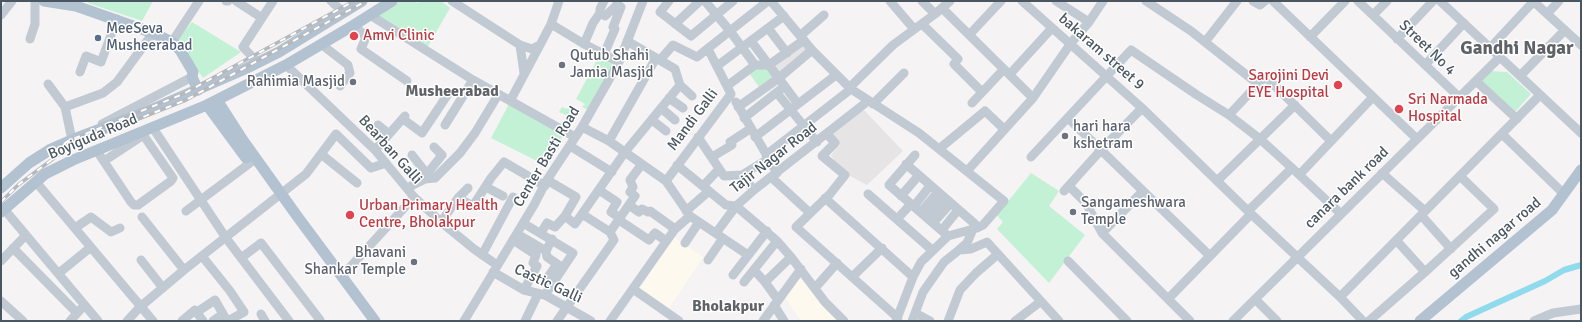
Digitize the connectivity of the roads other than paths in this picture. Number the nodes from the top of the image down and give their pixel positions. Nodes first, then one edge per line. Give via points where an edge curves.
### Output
1 (12, 1) edge
2 (35, 1) edge
3 (44, 1) edge
4 (199, 1) edge
5 (236, 1) edge
6 (273, 1) edge
7 (331, 1) edge
8 (362, 1) edge
9 (392, 1) edge
10 (452, 1) edge
11 (558, 1) edge
12 (604, 1) edge
13 (643, 1) edge
14 (669, 1) edge
15 (700, 1) edge
16 (705, 1) edge
17 (733, 1) edge
18 (769, 1) edge
19 (890, 1) edge
20 (922, 1) edge
21 (950, 1) edge
22 (1001, 1) edge
23 (1023, 1) edge
24 (1056, 1) edge
25 (1103, 1) edge
26 (1146, 1) edge
27 (1237, 1) edge
28 (1253, 1) edge
29 (1265, 1) edge
30 (1273, 1) edge
31 (1345, 1) edge
32 (1358, 1) edge
33 (1387, 1) edge
34 (1433, 1) edge
35 (1440, 1) edge
36 (1533, 1) edge
37 (1559, 1) edge
38 (74, 3) edge
39 (618, 5) edge
40 (939, 11) junction
41 (343, 12) junction
42 (600, 14) junction
43 (637, 14) junction
44 (1547, 14) junction
45 (1, 15) edge
46 (370, 15) junction
47 (716, 15) junction
48 (824, 15) dead end
49 (1373, 15) junction
50 (784, 16) junction
51 (262, 18) junction
52 (118, 19) junction
53 (1089, 22) junction
54 (1464, 23) junction
55 (551, 24) junction
56 (675, 24) junction
57 (354, 26) junction
58 (918, 27) junction
59 (768, 28) junction
60 (1052, 28) junction
61 (1564, 30) junction
62 (730, 31) junction
63 (153, 33) junction
64 (308, 34) junction
65 (969, 35) junction
66 (1310, 37) junction
67 (802, 38) junction
68 (30, 39) dead end
69 (1398, 39) junction
70 (297, 41) junction
71 (627, 41) junction
72 (751, 41) junction
73 (172, 42) junction
74 (1205, 42) junction
75 (1071, 43) junction
76 (584, 44) junction
77 (520, 45) junction
78 (540, 45) junction
79 (1581, 45) edge
80 (318, 46) junction
81 (743, 47) junction
82 (1490, 48) junction
83 (708, 49) junction
84 (812, 50) junction
85 (787, 52) junction
86 (304, 54) junction
87 (604, 54) junction
88 (1500, 57) junction
89 (658, 59) junction
90 (257, 62) junction
91 (619, 62) junction
92 (286, 65) junction
93 (755, 65) junction
94 (769, 65) junction
95 (1424, 65) junction
96 (717, 66) junction
97 (245, 68) junction
98 (80, 72) dead end
99 (1008, 72) junction
100 (524, 73) junction
101 (904, 73) dead end
102 (192, 74) junction
103 (836, 75) junction
104 (1108, 76) junction
105 (1520, 76) junction
106 (473, 80) junction
107 (407, 81) dead end
108 (1476, 81) junction
109 (252, 82) junction
110 (782, 82) junction
111 (48, 84) dead end
112 (1258, 84) junction
113 (680, 85) junction
114 (340, 86) dead end
115 (850, 88) junction
116 (202, 89) junction
117 (729, 90) junction
118 (982, 92) junction
119 (777, 93) junction
120 (448, 94) dead end
121 (498, 95) junction
122 (1540, 95) junction
123 (692, 96) dead end
124 (1372, 97) junction
125 (669, 98) junction
126 (1033, 98) junction
127 (1460, 98) junction
128 (510, 101) junction
129 (212, 103) junction
130 (870, 103) junction
131 (972, 103) dead end
132 (1295, 105) junction
133 (738, 106) junction
134 (794, 106) junction
135 (65, 107) junction
136 (661, 108) junction
137 (683, 108) dead end
138 (1142, 108) junction
139 (1229, 115) junction
140 (744, 118) junction
141 (1068, 118) junction
142 (1517, 119) junction
143 (652, 120) junction
144 (675, 120) dead end
145 (378, 125) dead end
146 (445, 125) dead end
147 (804, 126) junction
148 (582, 127) junction
149 (153, 128) junction
150 (750, 129) junction
151 (1004, 129) junction
152 (666, 131) dead end
153 (1581, 133) edge
154 (389, 134) junction
155 (827, 134) junction
156 (1502, 134) junction
157 (575, 137) junction
158 (698, 137) junction
159 (755, 137) junction
160 (73, 139) junction
161 (1260, 139) junction
162 (1417, 139) junction
163 (609, 141) junction
164 (1331, 141) junction
165 (817, 142) junction
166 (61, 145) junction
167 (570, 146) junction
168 (118, 147) junction
169 (434, 147) dead end
170 (939, 149) junction
171 (374, 150) junction
172 (1101, 150) junction
173 (97, 151) junction
174 (625, 152) junction
175 (321, 154) junction
176 (41, 155) junction
177 (412, 155) dead end
178 (915, 155) dead end
179 (712, 157) junction
180 (767, 157) junction
181 (1031, 157) dead end
182 (70, 161) junction
183 (104, 161) junction
184 (250, 162) junction
185 (386, 163) junction
186 (642, 164) junction
187 (906, 164) junction
188 (677, 165) junction
189 (1292, 168) junction
190 (719, 169) junction
191 (52, 170) junction
192 (1581, 170) edge
193 (967, 171) junction
194 (612, 172) junction
195 (1382, 173) junction
196 (1300, 174) junction
197 (742, 175) junction
198 (774, 175) junction
199 (919, 175) junction
200 (426, 176) junction
201 (1460, 176) junction
202 (666, 180) junction
203 (1217, 181) junction
204 (36, 182) junction
205 (546, 183) junction
206 (357, 184) dead end
207 (486, 187) junction
208 (1, 188) edge
209 (407, 188) junction
210 (468, 188) dead end
211 (706, 189) junction
212 (599, 190) junction
213 (754, 190) junction
214 (1143, 191) junction
215 (868, 194) dead end
216 (1564, 194) junction
217 (941, 195) junction
218 (279, 196) junction
219 (502, 196) dead end
220 (901, 196) junction
221 (414, 197) junction
222 (513, 197) dead end
223 (458, 198) junction
224 (825, 198) junction
225 (200, 200) junction
226 (629, 204) junction
227 (912, 205) junction
228 (736, 206) junction
229 (2, 210) edge
230 (958, 210) junction
231 (186, 211) dead end
232 (688, 213) junction
233 (810, 213) junction
234 (1250, 213) junction
235 (1423, 213) junction
236 (582, 214) junction
237 (1341, 214) junction
238 (565, 216) junction
239 (142, 217) dead end
240 (927, 218) junction
241 (620, 219) junction
242 (897, 219) junction
243 (441, 222) junction
244 (700, 222) junction
245 (523, 223) junction
246 (75, 228) junction
247 (120, 228) dead end
248 (675, 229) junction
249 (975, 229) junction
250 (767, 231) junction
251 (610, 232) junction
252 (541, 233) junction
253 (945, 233) junction
254 (1102, 233) junction
255 (26, 235) junction
256 (719, 235) junction
257 (515, 237) junction
258 (226, 238) junction
259 (552, 239) junction
260 (777, 240) junction
261 (1396, 240) junction
262 (666, 241) junction
263 (684, 243) dead end
264 (91, 247) junction
265 (13, 248) junction
266 (882, 248) junction
267 (1451, 249) junction
268 (932, 250) junction
269 (958, 250) junction
270 (546, 251) junction
271 (998, 254) junction
272 (482, 255) junction
273 (748, 255) junction
274 (202, 256) junction
275 (1210, 256) junction
276 (792, 257) junction
277 (1297, 257) junction
278 (241, 258) junction
279 (141, 260) dead end
280 (708, 260) dead end
281 (1, 261) edge
282 (1068, 261) dead end
283 (837, 263) junction
284 (560, 266) junction
285 (495, 268) junction
286 (800, 269) junction
287 (184, 270) junction
288 (754, 270) junction
289 (1426, 272) junction
290 (59, 274) junction
291 (733, 275) dead end
292 (342, 276) junction
293 (548, 277) dead end
294 (852, 277) junction
295 (913, 277) junction
296 (744, 282) dead end
297 (765, 282) junction
298 (163, 288) junction
299 (815, 288) junction
300 (633, 289) junction
301 (524, 290) junction
302 (541, 294) junction
303 (906, 296) junction
304 (1340, 297) junction
305 (1168, 299) junction
306 (1255, 299) junction
307 (1, 300) edge
308 (919, 301) junction
309 (1040, 302) junction
310 (776, 303) junction
311 (84, 304) junction
312 (140, 307) junction
313 (566, 307) junction
314 (1580, 310) edge
315 (197, 312) junction
316 (77, 313) junction
317 (666, 317) edge
318 (913, 317) edge
319 (226, 319) edge
320 (897, 319) edge
321 (23, 321) edge
322 (70, 321) edge
323 (98, 321) edge
324 (127, 321) edge
325 (153, 321) edge
326 (182, 321) edge
327 (202, 321) edge
328 (213, 321) edge
329 (289, 321) edge
330 (318, 321) edge
331 (369, 321) edge
332 (464, 321) edge
333 (525, 321) edge
334 (557, 321) edge
335 (591, 321) edge
336 (610, 321) edge
337 (679, 321) edge
338 (763, 321) edge
339 (784, 321) edge
340 (844, 321) edge
341 (930, 321) edge
342 (948, 321) edge
343 (1015, 321) edge
344 (1059, 321) edge
345 (1127, 321) edge
346 (1190, 321) edge
347 (1233, 321) edge
348 (1277, 321) edge
349 (1363, 321) edge
350 (1369, 321) edge
351 (1420, 321) edge
352 (1534, 321) edge

1 - 45 street
2 - 68 street via 35,24
3 - 38 main road
4 - 73 street
5 - 51 street
6 - 51 street
7 - 41 street
8 - 41 main road, Boyiguda Road
9 - 46 main road, Boyiguda Road
10 - 77 street
11 - 55 street
12 - 42 street
13 - 43 street, Center Basti Road
14 - 56 street via 660,12
15 - 56 street
16 - 47 street
17 - 47 street
18 - 50 street
18 - 62 street
19 - 58 street
20 - 40 street
21 - 40 street
22 - 65 street
23 - 60 street, bakaram street 9
24 - 53 street
25 - 53 street
26 - 74 street
27 - 74 street
28 - 29 street via 1260,6
30 - 66 street
31 - 66 street
32 - 49 street, Street No 4
33 - 49 street
34 - 69 street
35 - 54 street
36 - 44 street
36 - 82 street
37 - 44 street
38 - 52 main road
39 - 42 street via 605,16
39 - 43 street
39 - 87 street via 613,27 615,29
40 - 58 street
40 - 65 street
41 - 64 main road, Boyiguda Road
42 - 76 street
43 - 71 street, Center Basti Road
44 - 61 street
46 - 57 main road, Boyiguda Road
46 - 106 street
47 - 56 street via 691,36
47 - 62 street
48 - 67 street
49 - 69 street, Street No 4
50 - 59 street
50 - 67 street
51 - 90 street via 243,47
52 - 63 main road
52 - 98 street via 101,62 86,56
53 - 75 street
54 - 82 street
54 - 95 street
55 - 76 street
55 - 78 street
57 - 80 main road, Boyiguda Road
57 - 107 street via 366,37 361,49
58 - 115 street via 893,45
58 - 118 street via 958,60 954,64
59 - 72 street
59 - 85 street
60 - 75 street, bakaram street 9
60 - 99 street
61 - 79 street
61 - 105 street
62 - 81 street
62 - 83 street
63 - 73 main road
63 - 135 street via 117,82 103,93
64 - 70 main road, Boyiguda Road
64 - 80 main road
65 - 99 street
66 - 124 street
67 - 84 street
67 - 85 street
69 - 95 street, Street No 4
70 - 86 main road
70 - 90 main road, Boyiguda Road
71 - 89 street
71 - 91 street, Center Basti Road
72 - 81 street
72 - 94 street
73 - 102 main road via 180,50
74 - 112 street
75 - 104 street, bakaram street 9
75 - 126 street
76 - 87 street
77 - 78 street via 532,49
77 - 100 street
78 - 100 street
80 - 86 main road, Boyiguda Road
80 - 114 street via 348,65 350,72
81 - 93 street
81 - 96 street
82 - 88 street
83 - 89 street via 697,57 673,45
83 - 96 street, Mandi Galli
84 - 103 street
84 - 110 street
85 - 94 street
86 - 92 main road, Boyiguda Road
87 - 91 street
88 - 105 street
88 - 108 street, canara bank road
89 - 113 street via 675,69
89 - 163 street
90 - 97 main road, Boyiguda Road
91 - 148 street, Center Basti Road
92 - 109 main road, Boyiguda Road
92 - 171 street, Bearban Galli
93 - 94 street
93 - 117 street
94 - 110 street
95 - 127 street, Street No 4
96 - 117 street, Mandi Galli
97 - 109 main road
97 - 116 main road, Boyiguda Road
99 - 118 street
99 - 126 street
100 - 128 street
101 - 130 street, Tajir Nagar Road
102 - 116 main road
102 - 160 street
103 - 115 street
103 - 134 street
104 - 138 street, bakaram street 9
104 - 139 street via 1131,50
104 - 141 street
105 - 122 street
106 - 121 street
106 - 146 street
108 - 127 street, canara bank road
108 - 142 street
109 - 129 main road, Boyiguda Road
110 - 119 street
110 - 133 street
110 - 134 street
111 - 135 street
112 - 132 street via 1262,79 1268,79
112 - 139 street
113 - 123 street
113 - 125 street
115 - 130 street
115 - 147 street
116 - 160 main road, Boyiguda Road
117 - 133 street
117 - 158 street, Mandi Galli
118 - 131 street
119 - 134 street
119 - 140 street
120 - 154 street via 422,133 404,117
121 - 128 street
121 - 200 street via 460,153 435,178
122 - 142 street
122 - 153 street
124 - 162 street
124 - 164 street
125 - 136 street
125 - 137 street
126 - 151 street
127 - 162 street, canara bank road
128 - 157 street
129 - 149 main road, Boyiguda Road
129 - 184 main road
129 - 218 main road via 242,139
130 - 155 street, Tajir Nagar Road
130 - 170 street via 919,133
132 - 161 street
132 - 164 street
133 - 140 street
134 - 147 street
134 - 159 street
135 - 160 street
136 - 143 street
136 - 144 street
138 - 172 street
138 - 203 street, bakaram street 9
139 - 161 street
140 - 150 street
141 - 172 street
141 - 181 street
142 - 156 street
143 - 152 street
143 - 174 street
145 - 154 street
147 - 165 street
147 - 180 street
148 - 157 street, Center Basti Road
148 - 163 street
149 - 168 main road, Boyiguda Road
149 - 225 street
150 - 159 street
150 - 179 street via 730,142 732,145
151 - 170 street via 985,111
151 - 193 street
154 - 171 street
155 - 165 street, Tajir Nagar Road
155 - 224 street via 835,143 822,156 845,176
156 - 201 street
156 - 216 street
157 - 167 street, Center Basti Road
158 - 179 street
158 - 188 street, Mandi Galli
159 - 180 street
160 - 166 main road, Boyiguda Road
161 - 189 street
161 - 203 street
162 - 195 street, canara bank road
163 - 174 street
164 - 196 street
165 - 198 street, Tajir Nagar Road
166 - 176 main road, Boyiguda Road
166 - 182 main road
167 - 194 street
167 - 205 street, Center Basti Road
168 - 173 main road, Boyiguda Road
168 - 183 street
168 - 183 street via 144,136 173,178 138,205 134,204
169 - 200 street via 442,155
170 - 193 street
171 - 185 street, Bearban Galli
172 - 214 street
172 - 254 street via 1066,189 1086,204
173 - 182 main road, Boyiguda Road
173 - 183 street
174 - 186 street
174 - 194 street
175 - 185 street via 336,134 371,168
175 - 206 street
175 - 218 street via 306,174
176 - 191 main road
176 - 208 main road, Boyiguda Road
177 - 200 street
178 - 187 street
179 - 190 street
180 - 197 street
180 - 198 street
182 - 191 main road, Boyiguda Road
184 - 218 main road
184 - 225 street
185 - 209 street, Bearban Galli
186 - 202 street
186 - 226 street via 630,180 633,187 630,192 635,196
187 - 199 street
187 - 220 street via 888,185
188 - 202 street, Mandi Galli
188 - 211 street, Tajir Nagar Road
189 - 196 street
189 - 234 street
190 - 197 street via 724,176
190 - 211 street
191 - 204 main road, Boyiguda Road
192 - 216 main road, gandhi nagar road
193 - 249 street via 1004,201
194 - 212 street
195 - 235 street
195 - 237 street, canara bank road
196 - 237 street
197 - 213 street
198 - 213 street, Tajir Nagar Road
198 - 233 street
199 - 217 street
199 - 220 street
200 - 209 street
201 - 235 street
201 - 267 street via 1494,209
202 - 232 street
203 - 234 street, bakaram street 9
204 - 229 main road, Boyiguda Road
204 - 246 street
205 - 207 street via 504,162
205 - 238 street via 576,197
205 - 245 street, Center Basti Road
207 - 219 street
207 - 223 street via 473,206
209 - 221 street, Bearban Galli
210 - 223 street
211 - 228 street, Tajir Nagar Road via 726,205
211 - 232 street
212 - 236 street
212 - 241 street via 617,202 611,212
213 - 228 street, Tajir Nagar Road
214 - 254 street
214 - 275 street
215 - 242 street
216 - 351 main road, gandhi nagar road via 1552,210
217 - 227 street
217 - 230 street
217 - 240 street
217 - 240 street
218 - 258 street
218 - 292 main road
218 - 331 main road
220 - 227 street
221 - 243 street, Bearban Galli
221 - 292 street
222 - 272 street
223 - 243 street
224 - 233 street
224 - 266 street
225 - 231 street
225 - 258 street
226 - 241 street
226 - 248 street via 639,212 642,209 650,211
227 - 240 street
227 - 242 street
228 - 250 street
228 - 256 street
229 - 255 street
230 - 249 street via 975,224
230 - 253 street
232 - 244 street
232 - 248 street
233 - 283 street via 796,227
234 - 275 street
234 - 277 street, bakaram street 9
235 - 261 street
235 - 267 street
236 - 238 street via 575,224
236 - 251 street
237 - 277 street, canara bank road
238 - 252 street via 555,227 547,223
239 - 287 street
240 - 253 street
241 - 251 street
241 - 262 street via 650,240 655,233
242 - 268 street
243 - 272 street, Bearban Galli
244 - 256 street
244 - 263 street
245 - 252 street
245 - 257 street, Center Basti Road
246 - 247 street via 91,217 111,232
246 - 264 street
248 - 262 street
249 - 253 street
249 - 269 street via 967,244
250 - 260 street
250 - 273 street
251 - 313 street via 614,240
252 - 259 street
253 - 268 street
254 - 305 street
255 - 265 street
255 - 290 street
256 - 273 street
256 - 280 street
257 - 270 street
257 - 285 street, Center Basti Road
257 - 301 street via 536,255 533,263 537,266
258 - 274 street
258 - 278 street
259 - 270 street
259 - 284 street via 573,253
260 - 276 street
260 - 288 street
261 - 289 street
261 - 304 street
262 - 300 street
264 - 290 street
264 - 312 street
265 - 281 street
265 - 316 street
266 - 294 street
266 - 295 street
267 - 289 street
268 - 295 street via 921,262
269 - 271 street via 971,249 987,242
269 - 308 street via 944,262
270 - 284 street via 548,257
271 - 309 street
271 - 342 street via 960,290
272 - 285 street, Bearban Galli
273 - 291 street
274 - 287 street
274 - 319 street via 244,312
275 - 305 street
276 - 286 street
276 - 297 street
277 - 304 street, bakaram street 9
277 - 306 street, canara bank road
278 - 329 street
278 - 330 street via 261,243 320,320
279 - 298 street
282 - 345 street
283 - 294 street
283 - 299 street
284 - 293 street
284 - 302 street
285 - 301 street, Castic Galli
285 - 332 street, Center Basti Road
286 - 299 street
286 - 310 street
287 - 298 street
288 - 296 street
288 - 297 street
289 - 350 street
290 - 311 street
292 - 331 main road
294 - 320 street
295 - 303 street
297 - 310 street
298 - 312 street
299 - 340 street
300 - 317 street
300 - 336 street
301 - 302 street, Castic Galli
302 - 313 street, Castic Galli
302 - 333 street
303 - 308 street
303 - 320 street
304 - 349 street, bakaram street 9
305 - 346 street
306 - 347 street, canara bank road
306 - 348 street
307 - 321 street
308 - 318 street
309 - 343 street
309 - 344 street
310 - 338 street
310 - 339 street
311 - 316 street
311 - 323 street
312 - 324 street
312 - 325 street
313 - 334 street
313 - 335 street, Castic Galli
314 - 352 street via 1553,312
315 - 319 street via 215,300
315 - 326 street via 196,310
315 - 327 street
316 - 322 street
317 - 337 street
318 - 341 street
319 - 328 street

